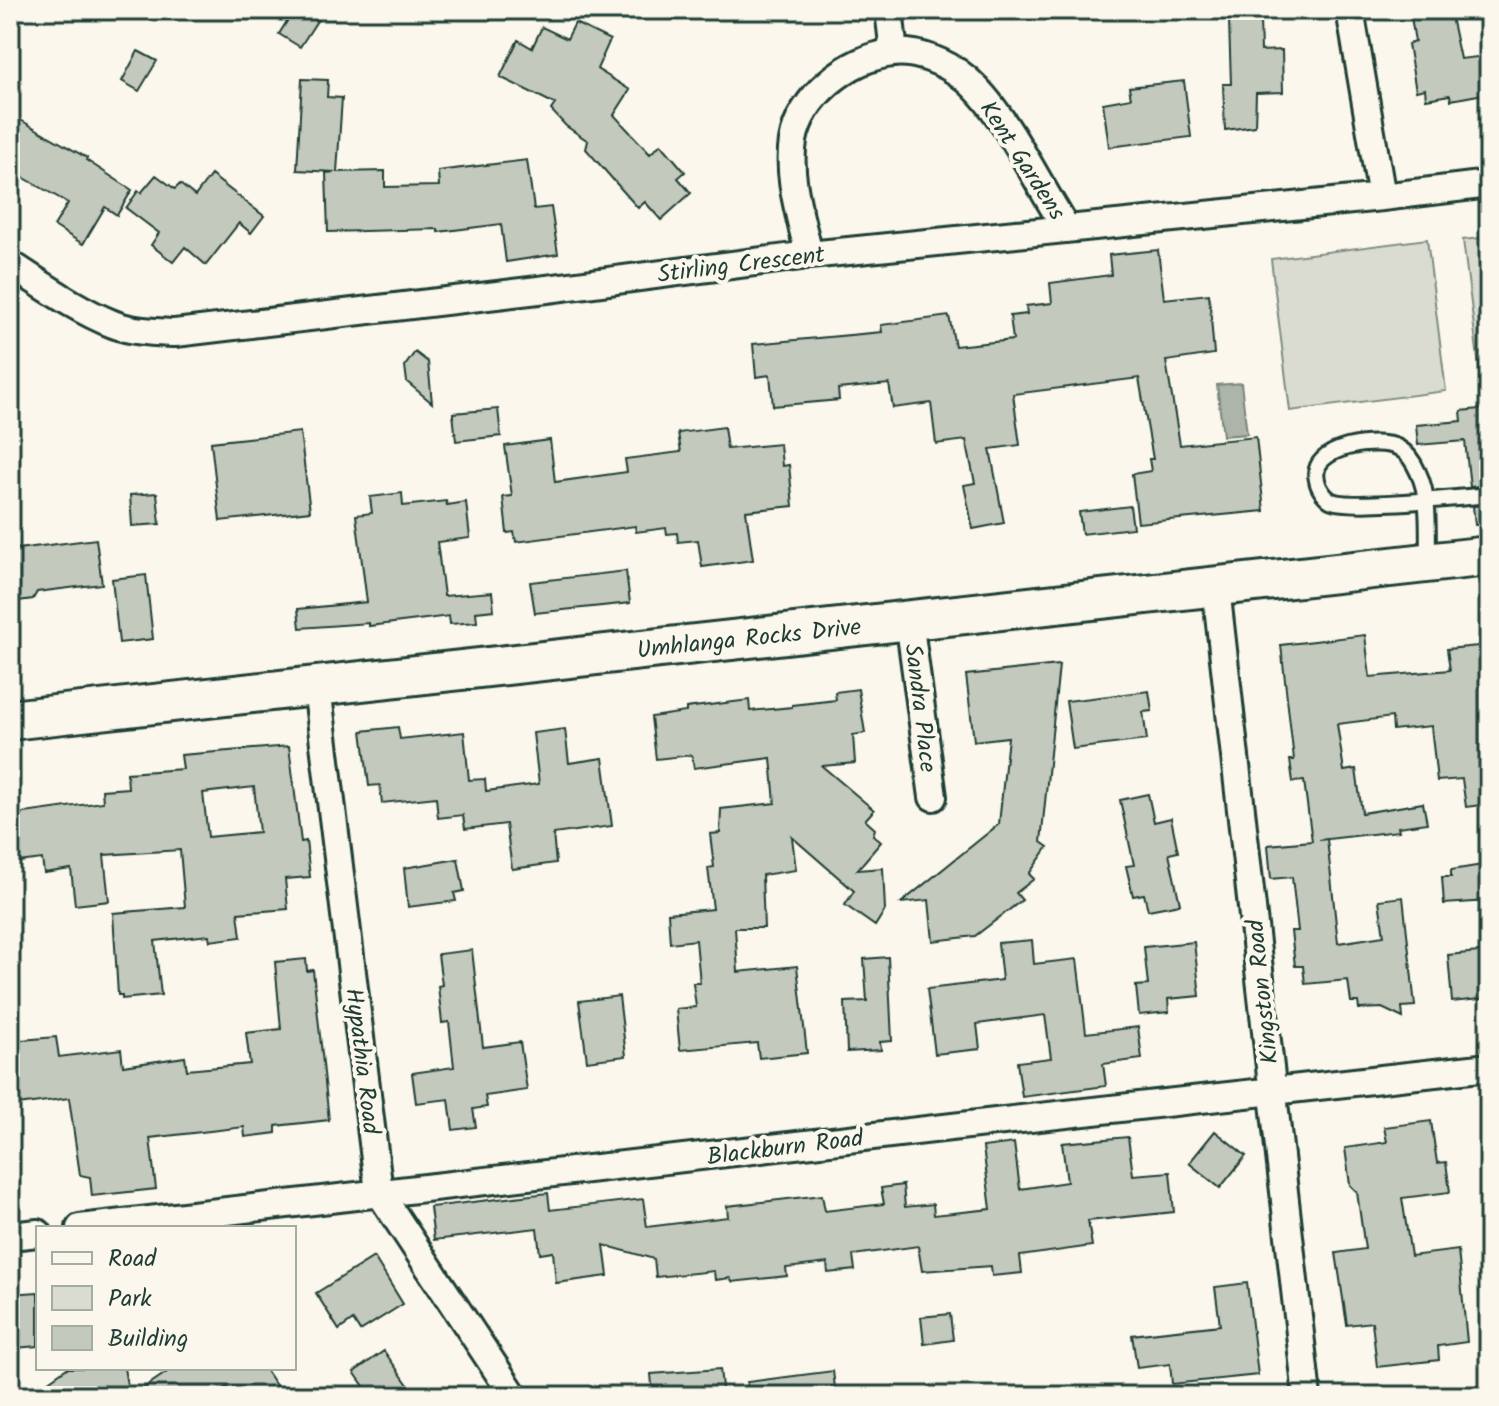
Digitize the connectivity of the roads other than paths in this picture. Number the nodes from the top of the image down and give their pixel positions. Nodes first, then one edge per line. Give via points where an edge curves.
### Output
1 (889, 10) edge
2 (1350, 10) edge
3 (894, 53) junction
4 (1489, 184) edge
5 (1382, 197) junction
6 (1067, 229) junction
7 (809, 255) junction
8 (10, 264) edge
9 (1489, 495) edge
10 (1426, 501) junction
11 (1489, 556) edge
12 (1428, 563) junction
13 (1216, 588) junction
14 (909, 620) junction
15 (317, 687) junction
16 (10, 720) edge
17 (933, 797) dead end
18 (1489, 1067) edge
19 (1273, 1090) junction
20 (379, 1192) junction
21 (97, 1226) edge
22 (36, 1233) edge
23 (10, 1236) edge
24 (514, 1396) edge
25 (1307, 1396) edge

1 - 3 street
2 - 5 street
3 - 6 street, Kent Gardens via 934,59 965,77 990,104
3 - 7 street, Kent Gardens via 863,61 833,78 812,101 793,139 793,176
4 - 5 street, Stirling Crescent
5 - 6 street, Stirling Crescent
6 - 7 street, Stirling Crescent
7 - 8 street, Stirling Crescent via 175,333 114,324
9 - 10 lane
10 - 10 lane via 1332,501 1317,484 1317,467 1331,451 1388,444 1410,458
10 - 12 lane
11 - 12 main road, Umhlanga Rocks Drive
12 - 13 main road, Umhlanga Rocks Drive
13 - 14 main road, Umhlanga Rocks Drive
13 - 19 street, Kingston Road
14 - 15 main road, Umhlanga Rocks Drive
14 - 17 street, Sandra Place
15 - 16 main road, Umhlanga Rocks Drive
15 - 20 street, Hypathia Road
18 - 19 street, Blackburn Road
19 - 20 street, Blackburn Road
19 - 25 street, Kingston Road
20 - 21 street, Blackburn Road
20 - 24 street, Hypathia Road
22 - 23 street

